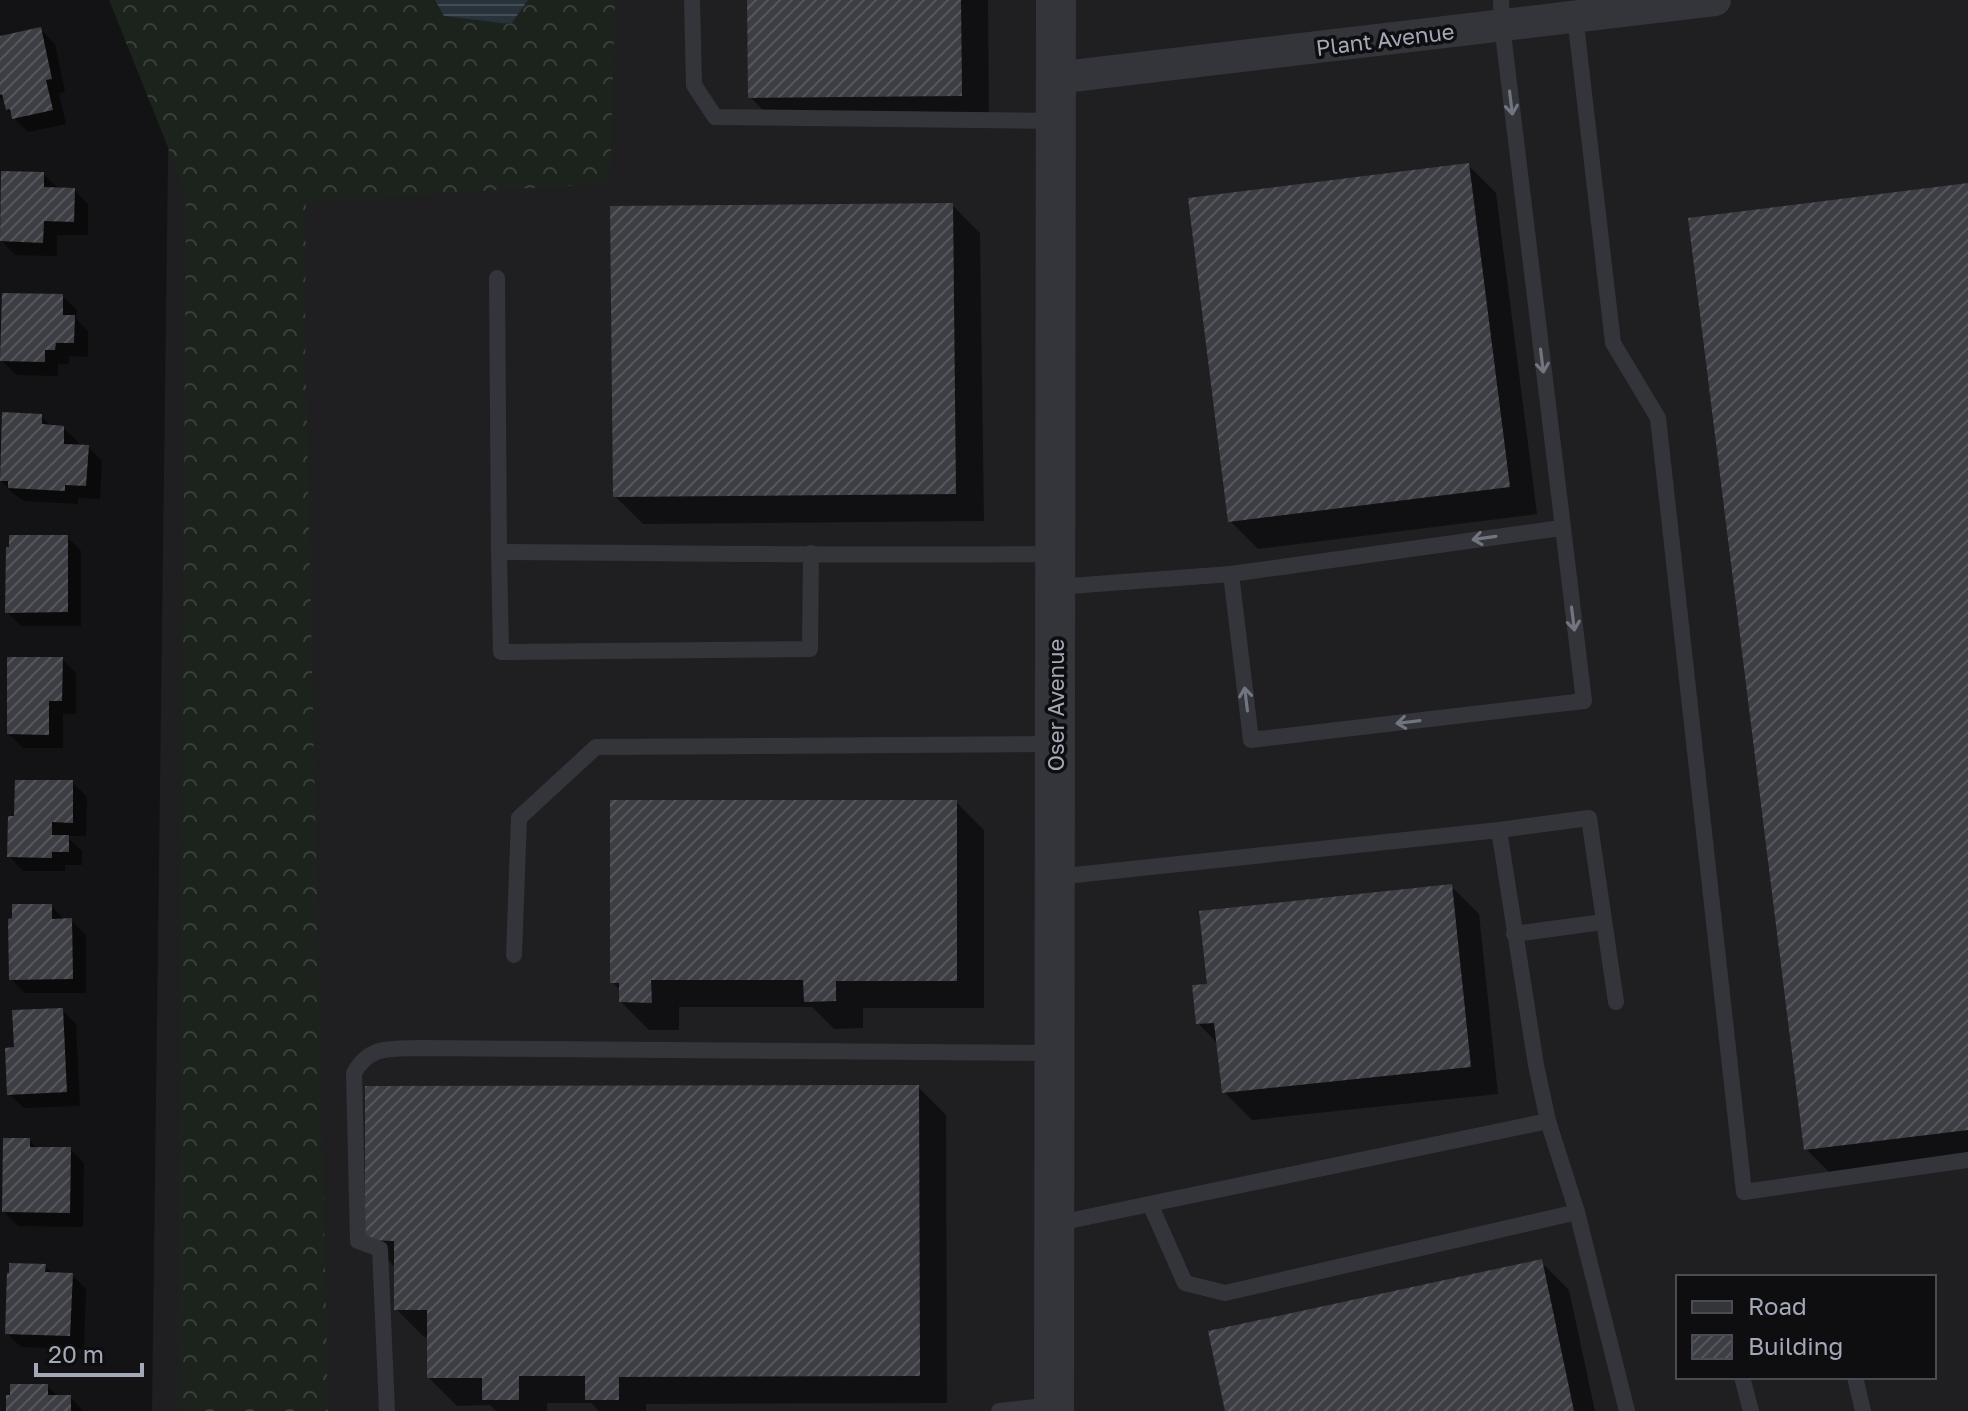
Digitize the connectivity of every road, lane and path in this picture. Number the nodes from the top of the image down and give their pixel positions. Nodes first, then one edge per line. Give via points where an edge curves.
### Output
1 (692, 0) edge
2 (1056, 0) edge
3 (1715, 0) edge
4 (1502, 13) edge
5 (1575, 16) junction
6 (1055, 78) junction
7 (1056, 121) junction
8 (497, 278) dead end
9 (1561, 528) junction
10 (499, 552) junction
11 (811, 553) junction
12 (1055, 570) junction
13 (1231, 574) junction
14 (1055, 744) junction
15 (1499, 830) junction
16 (1055, 877) junction
17 (1603, 922) junction
18 (1514, 934) junction
19 (514, 955) dead end
20 (1616, 1002) dead end
21 (1054, 1053) junction
22 (1548, 1121) junction
23 (1968, 1160) edge
24 (1150, 1204) junction
25 (1577, 1212) junction
26 (1054, 1224) junction
27 (1743, 1379) edge
28 (1855, 1379) edge
29 (1054, 1408) edge
30 (387, 1411) edge
31 (999, 1411) edge
32 (1627, 1411) edge
33 (1751, 1411) edge
34 (1863, 1411) edge

1 - 7 lane via 694,85 715,117
2 - 6 street, Oser Avenue
3 - 5 street, Plant Avenue
4 - 5 street, Plant Avenue
4 - 6 street, Plant Avenue
4 -> 9 lane
5 - 23 lane via 1613,343 1658,418 1744,1192
6 - 7 street, Oser Avenue
7 - 12 street, Oser Avenue
8 - 10 lane
9 -> 13 lane
9 -> 13 lane via 1584,701 1251,740
10 - 11 lane
10 - 11 lane via 501,652 810,649
11 - 12 lane via 900,555
12 - 13 lane
12 - 14 street, Oser Avenue
14 - 16 street, Oser Avenue
14 - 19 lane via 596,747 519,818
15 - 16 lane
15 - 17 lane via 1589,818
15 - 18 lane
16 - 21 street, Oser Avenue
17 - 18 lane
17 - 20 lane
18 - 22 lane
21 - 26 street, Oser Avenue
21 - 30 lane via 378,1050 354,1073 358,1241 380,1249
22 - 24 lane
22 - 25 lane
24 - 25 lane via 1185,1283 1225,1293
24 - 26 lane
25 - 32 lane
26 - 29 street, Oser Avenue
27 - 33 lane
28 - 34 lane
29 - 31 lane

